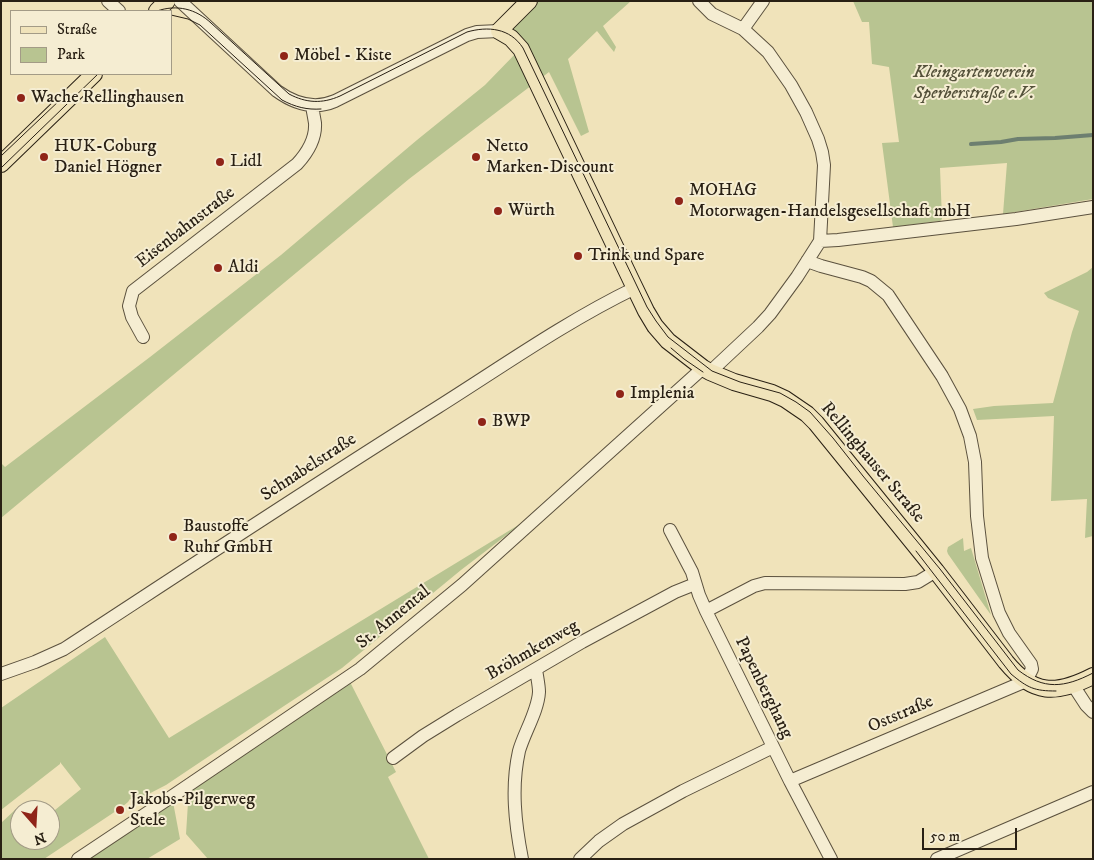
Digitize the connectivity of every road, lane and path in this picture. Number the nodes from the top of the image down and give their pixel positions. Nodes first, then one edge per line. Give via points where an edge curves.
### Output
1 (108, 1) edge
2 (167, 1) edge
3 (180, 1) edge
4 (529, 1) edge
5 (699, 1) edge
6 (763, 1) edge
7 (118, 10) edge
8 (158, 10) edge
9 (743, 29) junction
10 (499, 31) junction
11 (93, 75) edge
12 (312, 106) junction
13 (1, 164) edge
14 (1093, 207) edge
15 (820, 241) junction
16 (807, 260) junction
17 (635, 288) junction
18 (143, 338) dead end
19 (707, 370) junction
20 (670, 530) dead end
21 (936, 571) junction
22 (695, 584) junction
23 (706, 611) junction
24 (536, 669) junction
25 (1, 674) edge
26 (1093, 676) edge
27 (1026, 681) junction
28 (1073, 685) junction
29 (1093, 712) edge
30 (773, 747) junction
31 (393, 758) dead end
32 (790, 782) junction
33 (1093, 792) edge
34 (78, 859) edge
35 (522, 859) edge
36 (580, 859) edge
37 (830, 859) edge
38 (937, 859) edge

1 - 7 street
2 - 8 main road
3 - 12 street via 277,91 296,102
4 - 10 main road
5 - 9 street via 712,14
6 - 9 street
9 - 15 street via 768,52 791,85 818,139 824,165
10 - 12 street via 467,35 335,102
10 - 17 main road, Rellinghauser Straße via 521,49
11 - 13 main road
12 - 18 street, Eisenbahnstraße via 313,138 297,164 133,291 132,317
14 - 15 street
15 - 16 street, St. Annental
16 - 19 street, St. Annental via 758,327
16 - 27 street via 862,277 888,295 960,409 975,462 982,558 999,613 1031,664
17 - 19 main road, Rellinghauser Straße via 646,311 668,341
17 - 25 street, Schnabelstraße via 532,346 64,649
19 - 21 main road, Rellinghauser Straße via 772,393 807,414
19 - 34 street, St. Annental via 462,585 360,669
20 - 22 street, Papenberghang
21 - 23 street via 918,582 905,584 765,583
21 - 27 main road, Rellinghauser Straße via 1006,662
22 - 23 street, Papenberghang
22 - 24 street, Bröhmkenweg via 674,592
23 - 30 street, Papenberghang
24 - 31 street, Bröhmkenweg via 423,736
24 - 35 street via 539,692 520,750 515,778 514,802
26 - 28 main road, Rellinghauser Straße
27 - 28 main road, Rellinghauser Straße via 1046,688
27 - 32 street, Oststraße
28 - 29 street
30 - 32 street, Papenberghang
30 - 36 street via 623,824
32 - 37 street, Papenberghang
33 - 38 street

